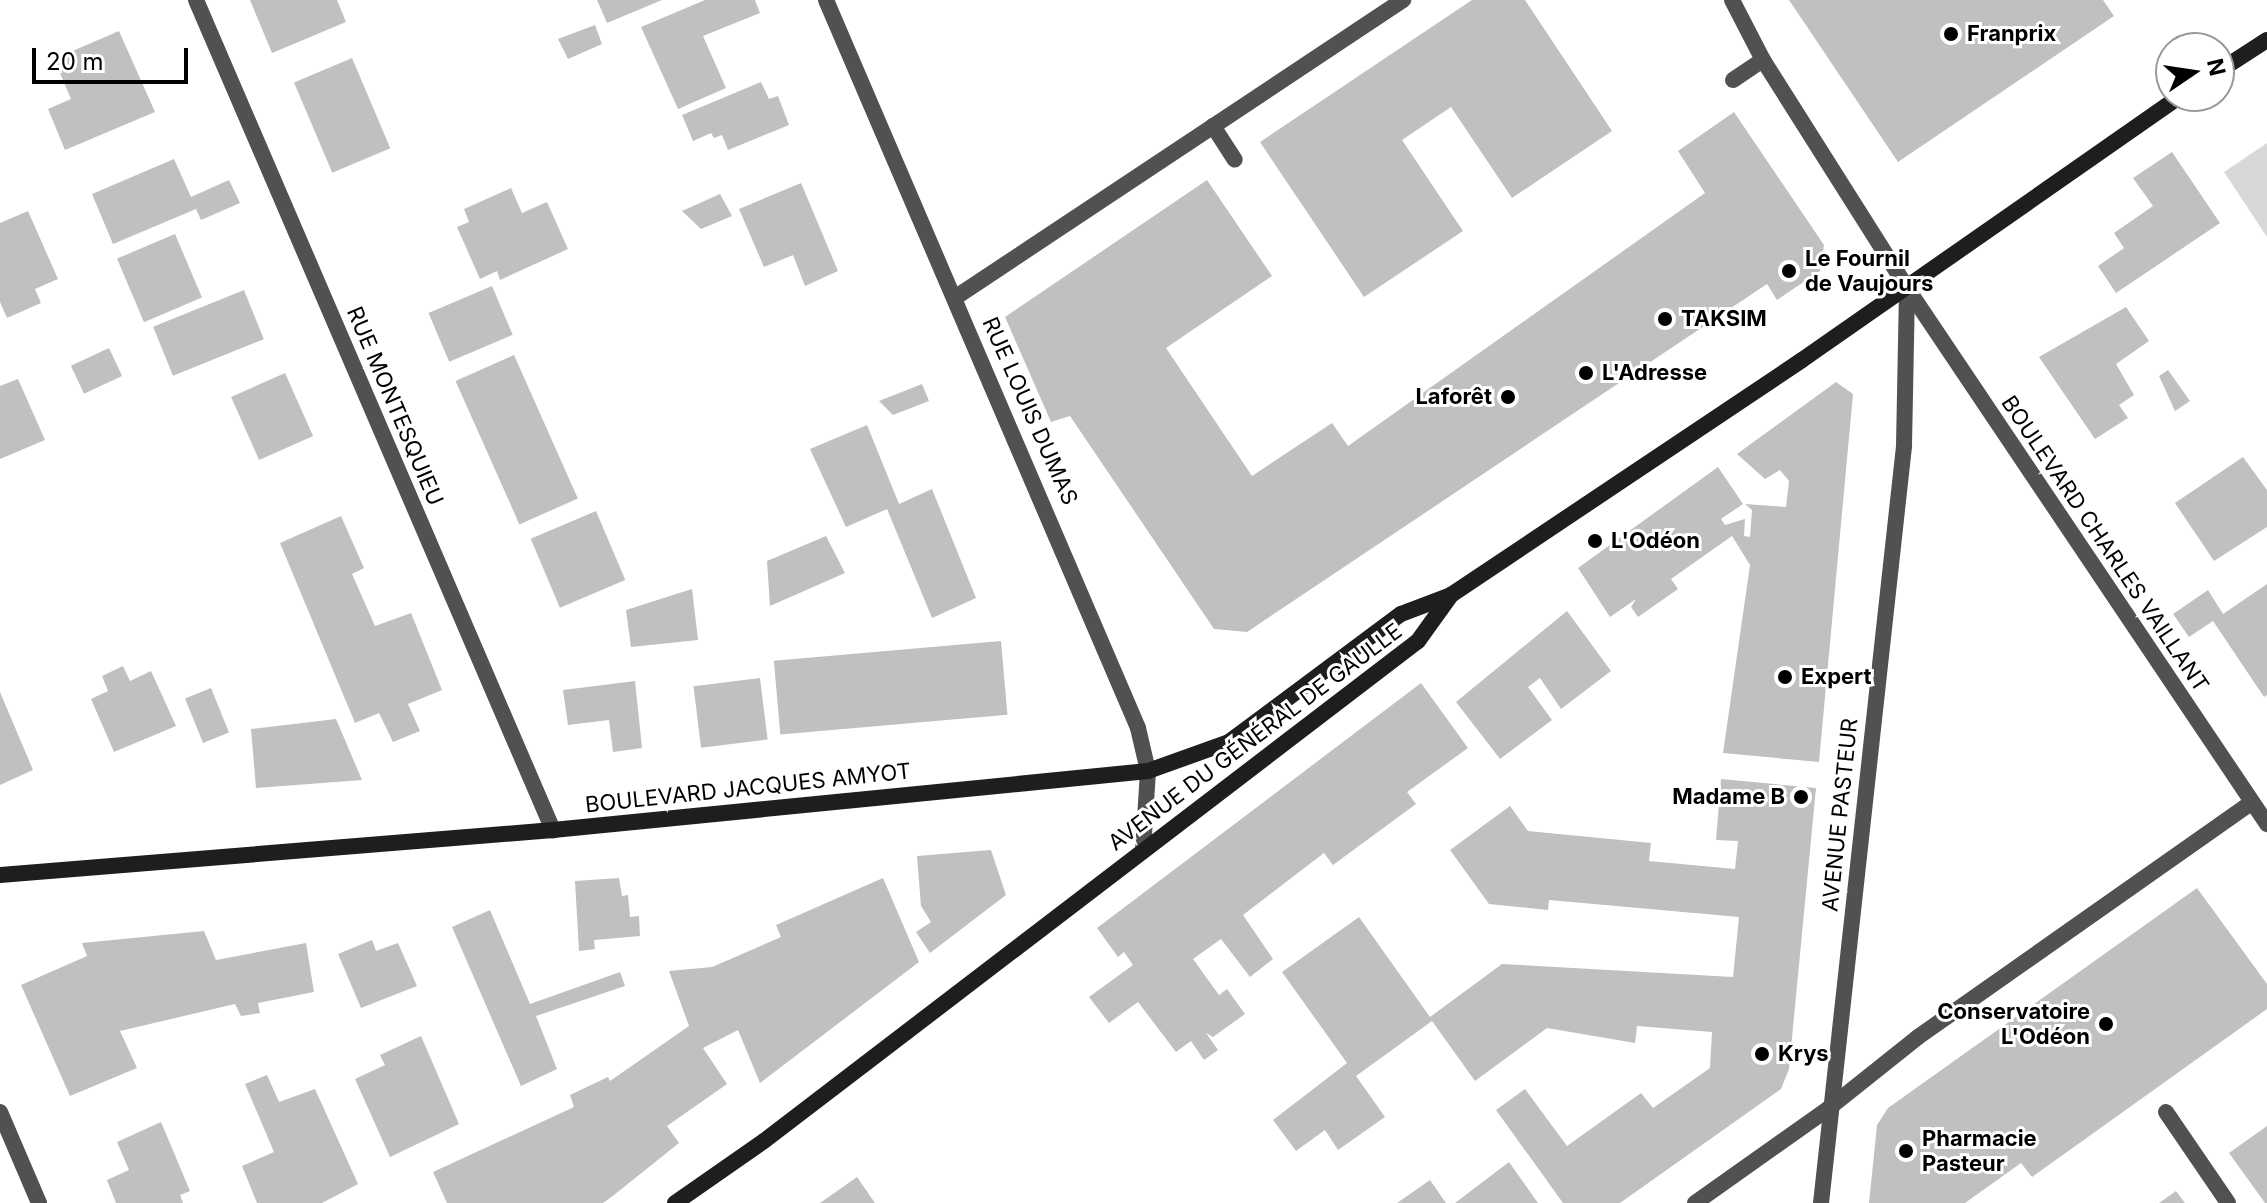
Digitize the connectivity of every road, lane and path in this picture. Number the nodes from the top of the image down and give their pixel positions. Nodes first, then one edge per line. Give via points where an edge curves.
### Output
1 (196, 0) edge
2 (826, 0) edge
3 (1403, 0) edge
4 (1732, 0) edge
5 (2267, 40) edge
6 (1763, 60) junction
7 (2235, 61) edge
8 (1733, 80) dead end
9 (2158, 112) edge
10 (1213, 126) junction
11 (1235, 160) dead end
12 (1907, 288) junction
13 (956, 297) junction
14 (1451, 595) junction
15 (1148, 771) junction
16 (2252, 802) junction
17 (2267, 824) edge
18 (553, 830) junction
19 (1143, 850) junction
20 (0, 875) edge
21 (1829, 1108) junction
22 (0, 1112) edge
23 (2166, 1112) dead end
24 (39, 1203) edge
25 (675, 1203) edge
26 (1695, 1203) edge
27 (1821, 1203) edge
28 (2228, 1203) edge

1 - 18 street, RUE MONTESQUIEU
2 - 13 street, RUE LOUIS DUMAS
3 - 10 street
4 - 6 street, BOULEVARD CHARLES VAILLANT
5 - 7 main road
6 - 8 street
6 - 12 street, BOULEVARD CHARLES VAILLANT
9 - 12 main road, AVENUE DU GÉNÉRAL DE GAULLE
10 - 11 street
10 - 13 street
12 - 14 main road, AVENUE DU GÉNÉRAL DE GAULLE
12 - 16 street, BOULEVARD CHARLES VAILLANT
12 - 21 street, AVENUE PASTEUR via 1904,446
13 - 15 street, RUE LOUIS DUMAS via 1132,713
14 - 15 main road, BOULEVARD JACQUES AMYOT via 1401,614 1229,742
14 - 19 main road, AVENUE DU GÉNÉRAL DE GAULLE via 1418,641
15 - 18 main road, BOULEVARD JACQUES AMYOT
15 - 19 street, RUE LOUIS DUMAS
16 - 17 street, BOULEVARD CHARLES VAILLANT
16 - 21 street via 1918,1037
18 - 20 main road, BOULEVARD JACQUES AMYOT
19 - 25 main road, AVENUE DU GÉNÉRAL DE GAULLE
21 - 26 street
21 - 27 street, AVENUE PASTEUR
22 - 24 street
23 - 28 street

